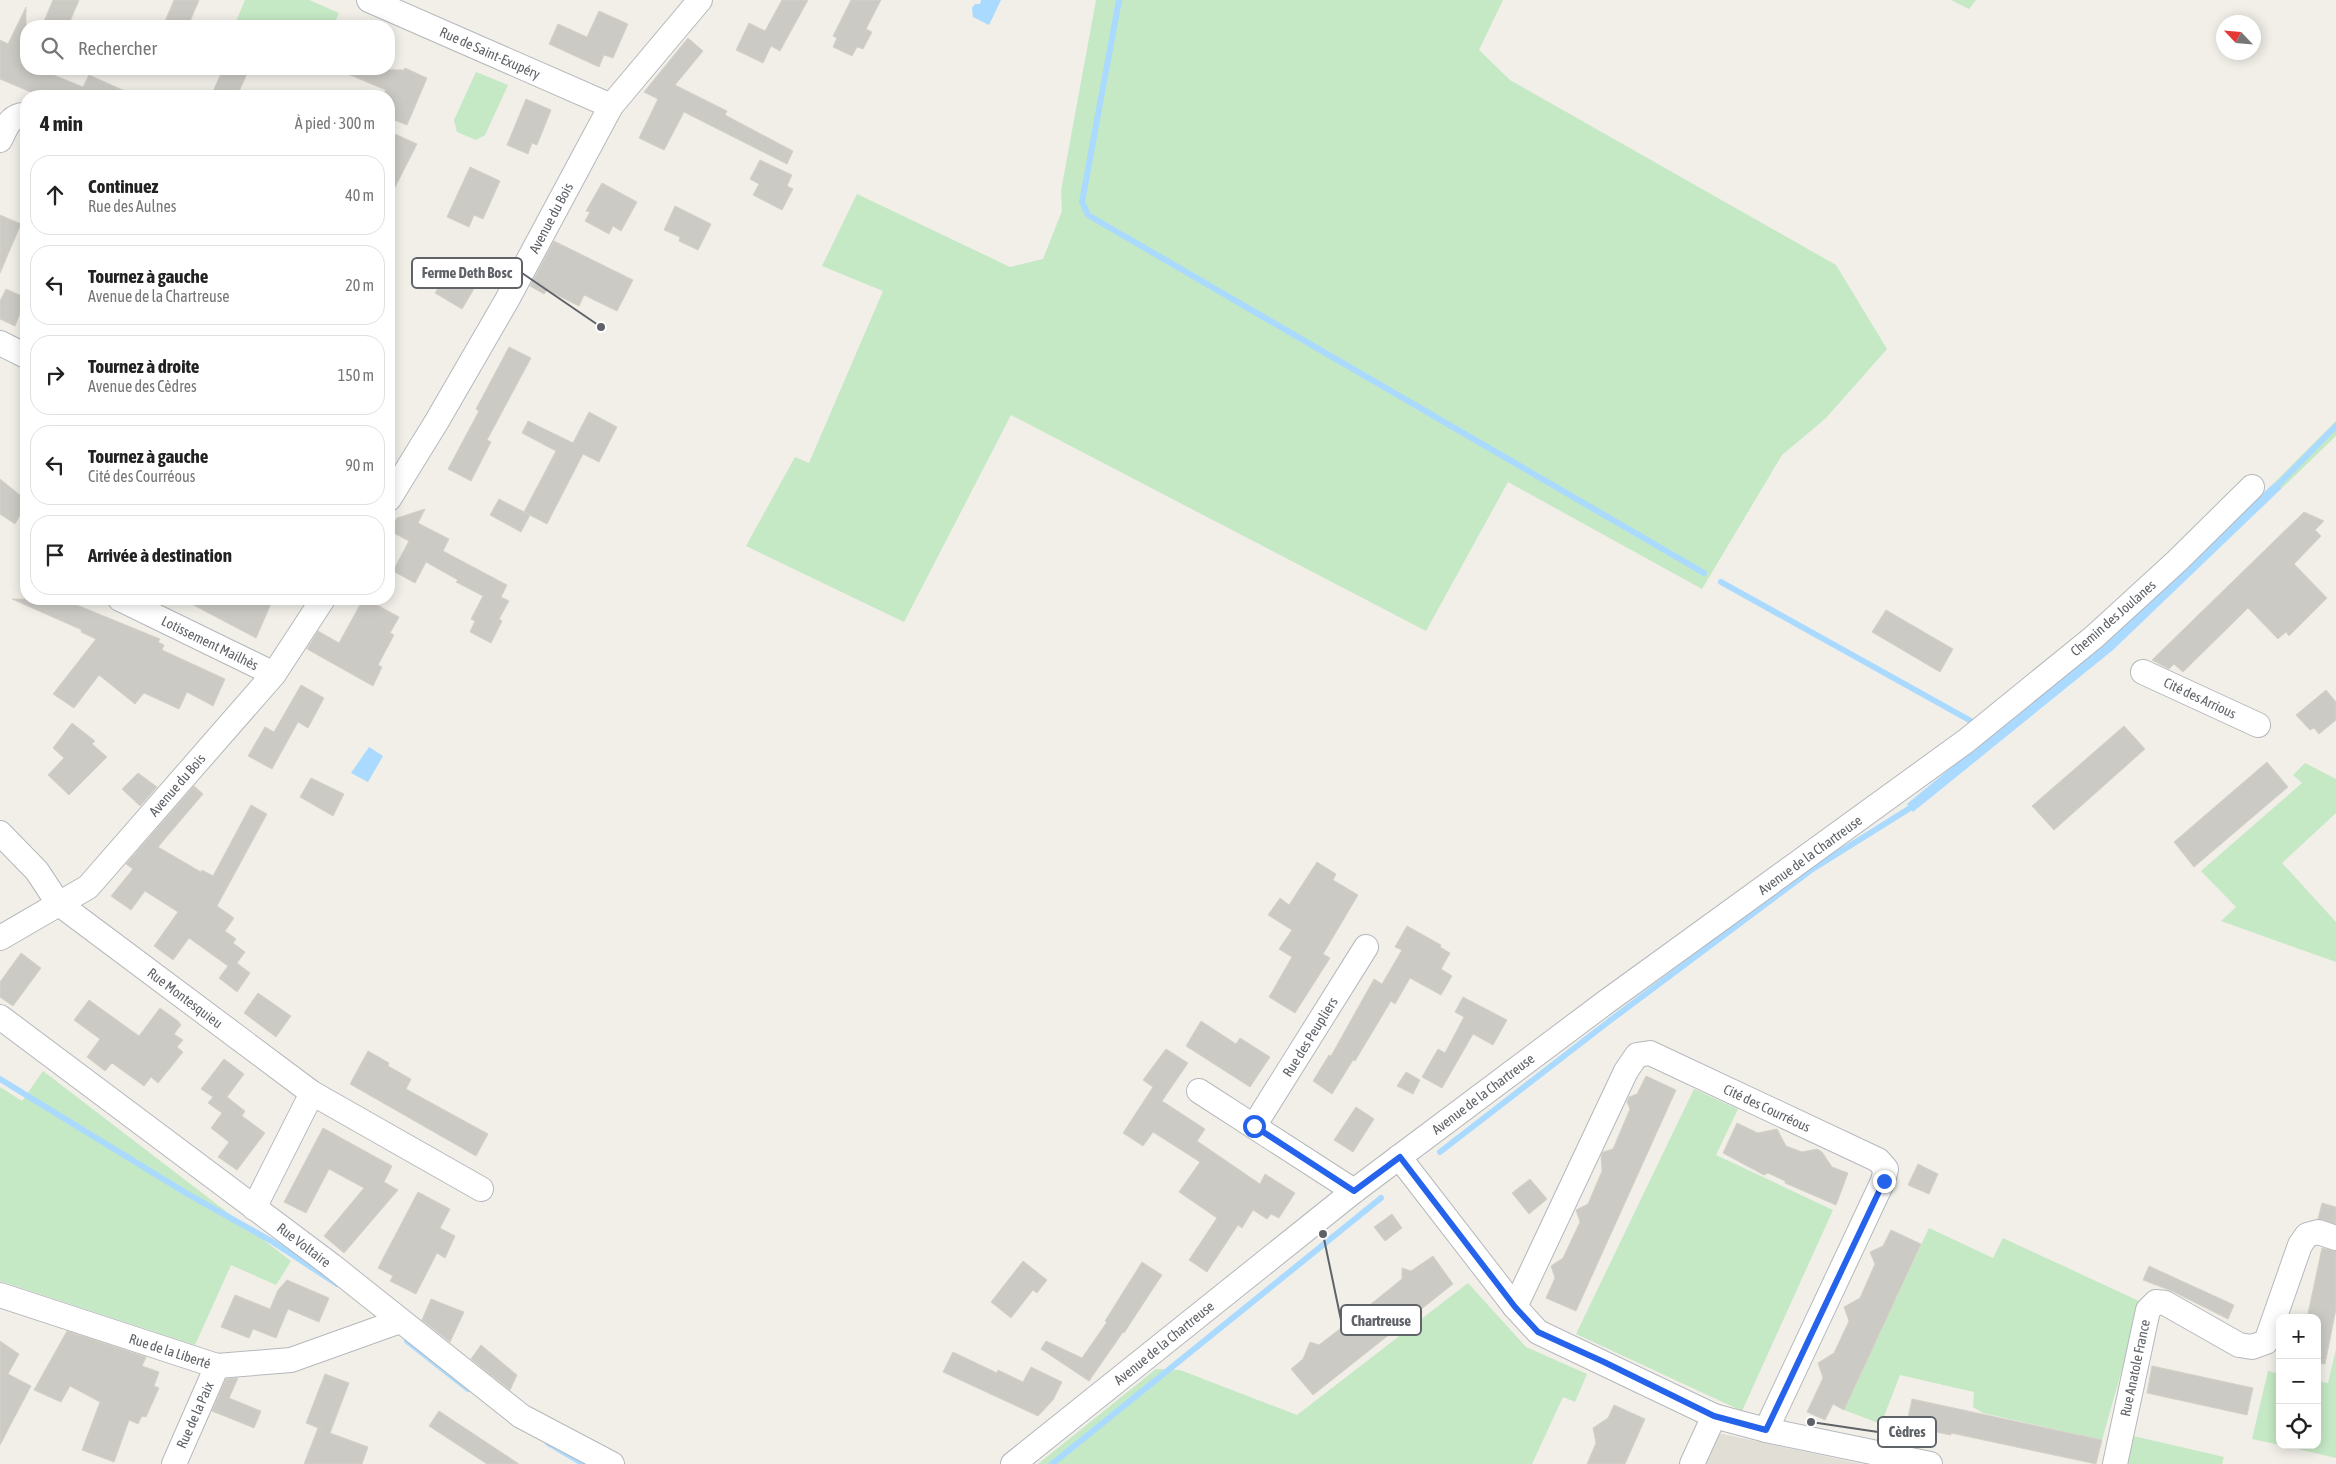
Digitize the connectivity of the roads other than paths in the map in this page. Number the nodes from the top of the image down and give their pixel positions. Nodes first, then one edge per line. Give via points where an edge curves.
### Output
1 (368, 0) edge
2 (700, 0) edge
3 (611, 106) junction
4 (20, 115) edge
5 (0, 140) edge
6 (0, 343) edge
7 (20, 353) edge
8 (2252, 487) dead end
9 (395, 489) edge
10 (132, 605) edge
11 (320, 605) edge
12 (2143, 672) dead end
13 (274, 674) junction
14 (2258, 724) dead end
15 (1966, 741) joint
16 (0, 833) edge
17 (58, 903) junction
18 (0, 938) edge
19 (1366, 947) dead end
20 (0, 1017) edge
21 (1199, 1090) dead end
22 (312, 1093) junction
23 (1254, 1126) junction
24 (1400, 1157) junction
25 (480, 1189) dead end
26 (1354, 1191) junction
27 (254, 1208) junction
28 (2336, 1238) edge
29 (0, 1295) edge
30 (1515, 1307) junction
31 (400, 1321) junction
32 (216, 1366) junction
33 (1714, 1416) junction
34 (1766, 1430) junction
35 (174, 1464) edge
36 (612, 1464) edge
37 (1013, 1464) edge
38 (1692, 1464) edge
39 (1930, 1464) edge
40 (2115, 1464) edge

1 - 3 street, Rue de Saint-Exupéry
2 - 3 street, Avenue du Bois
3 - 9 street, Avenue du Bois via 507,300
4 - 5 street via 10,121
6 - 7 street
8 - 15 street, Chemin des Joulanes via 2094,637
10 - 13 street, Lotissement Mailhès
11 - 13 street, Avenue du Bois
12 - 14 street, Cité des Arrious
13 - 17 street, Avenue du Bois via 88,887
15 - 24 street, Avenue de la Chartreuse via 1606,1002
16 - 17 street, Rue Montesquieu via 37,871
17 - 18 street, Avenue du Bois
17 - 22 street, Rue Montesquieu
19 - 23 street, Rue des Peupliers
20 - 27 street, Rue Voltaire
21 - 23 street
22 - 25 street, Rue Montesquieu
22 - 27 street
23 - 26 street
24 - 26 street, Avenue de la Chartreuse
24 - 30 street
26 - 37 street, Avenue de la Chartreuse
27 - 31 street, Rue Voltaire
28 - 40 street, Rue Anatole France via 2318,1232 2307,1235 2300,1246 2266,1342 2252,1347 2240,1345 2165,1303 2156,1302 2148,1310
29 - 32 street, Rue de la Liberté
30 - 33 street via 1538,1332
30 - 34 street, Cité des Courréous via 1626,1071 1637,1055 1650,1053 1878,1160 1886,1170 1884,1181
31 - 32 street, Rue de la Liberté via 291,1360
31 - 36 street, Rue Voltaire via 521,1416
32 - 35 street, Rue de la Paix
33 - 34 street
33 - 38 street
34 - 39 street

